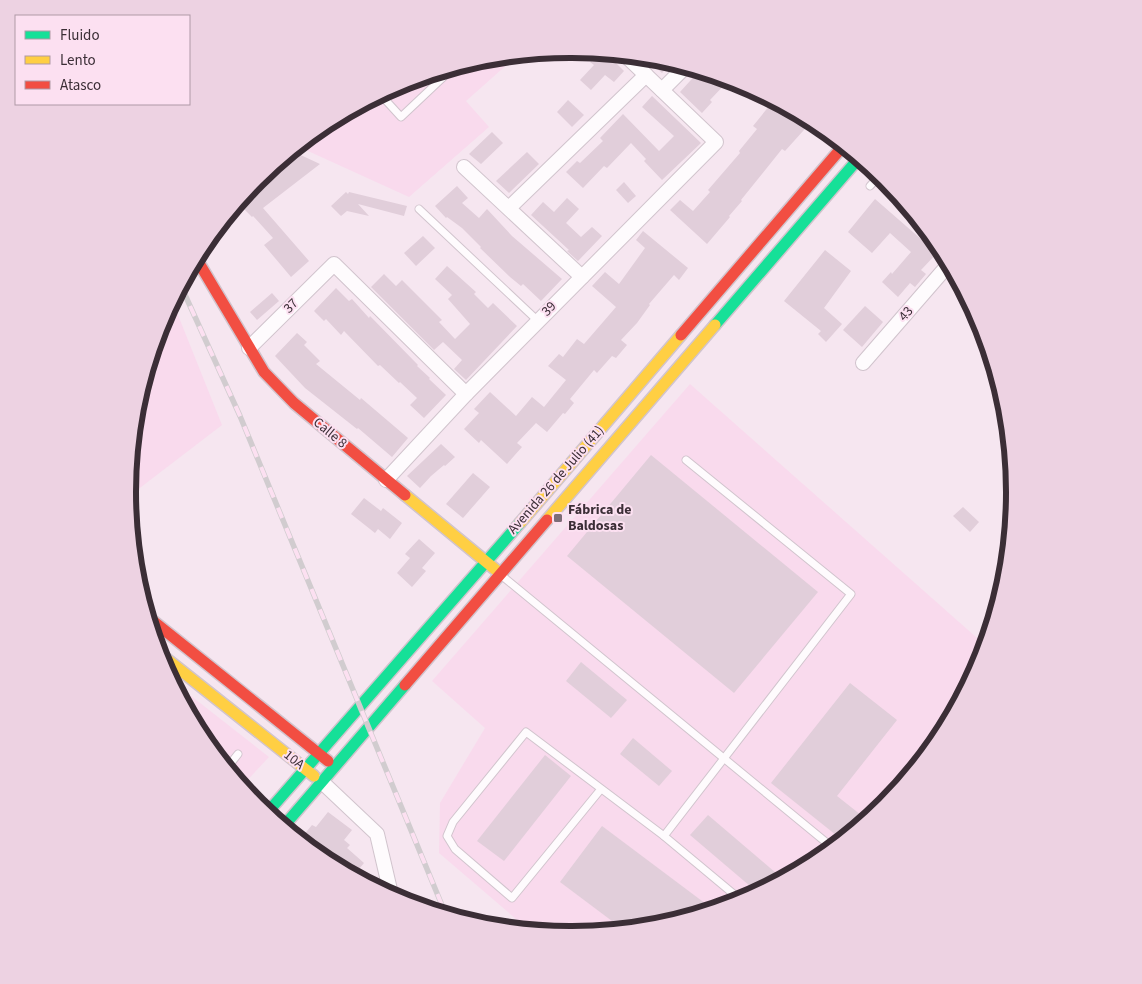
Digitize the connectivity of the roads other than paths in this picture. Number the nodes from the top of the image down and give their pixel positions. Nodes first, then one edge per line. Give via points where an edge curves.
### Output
1 (632, 62) edge
2 (681, 71) edge
3 (646, 76) junction
4 (443, 77) edge
5 (662, 90) junction
6 (385, 99) edge
7 (840, 150) edge
8 (855, 163) edge
9 (464, 167) dead end
10 (874, 181) edge
11 (870, 186) dead end
12 (509, 208) junction
13 (419, 209) dead end
14 (200, 267) edge
15 (944, 271) edge
16 (582, 277) junction
17 (538, 321) junction
18 (249, 348) junction
19 (863, 363) dead end
20 (466, 394) junction
21 (686, 460) dead end
22 (386, 480) junction
23 (486, 562) junction
24 (501, 575) junction
25 (158, 625) edge
26 (172, 664) edge
27 (238, 754) dead end
28 (318, 754) junction
29 (724, 758) junction
30 (231, 763) edge
31 (335, 767) junction
32 (305, 769) junction
33 (322, 782) junction
34 (601, 789) junction
35 (272, 807) edge
36 (287, 821) edge
37 (664, 836) junction
38 (827, 843) edge
39 (388, 886) edge
40 (734, 894) edge

1 - 3 street
2 - 5 street
3 - 5 street
3 - 12 street
4 - 6 lane via 401,117
5 - 16 street, 39 via 716,142
7 - 23 main road, Avenida 26 de Julio (41)
8 - 24 main road, Avenida 26 de Julio (41)
9 - 12 street
10 - 11 lane
12 - 16 street
13 - 17 lane
14 - 18 main road, Calle 8
15 - 19 street, 43
16 - 17 street, 39
17 - 20 street, 39
18 - 20 street, 37 via 334,264
18 - 22 main road, Calle 8 via 264,372 294,403
20 - 22 street, 39
21 - 29 lane via 851,594
22 - 23 main road, Calle 8
23 - 24 main road, Calle 8
23 - 28 main road, Avenida 26 de Julio (41)
24 - 29 lane
24 - 31 main road, Avenida 26 de Julio (41)
25 - 28 main road, 10A
26 - 32 main road, 10A
27 - 30 lane
28 - 31 main road, 10A
28 - 32 main road, Avenida 26 de Julio (41)
29 - 37 lane
29 - 38 lane
31 - 33 main road, Avenida 26 de Julio (41)
32 - 33 main road, 10A
32 - 35 main road, Avenida 26 de Julio (41)
33 - 36 main road, Avenida 26 de Julio (41)
33 - 39 street, 10A via 377,834
34 - 34 lane via 526,732 453,822 447,836 455,849 512,898
34 - 37 lane
37 - 40 lane

